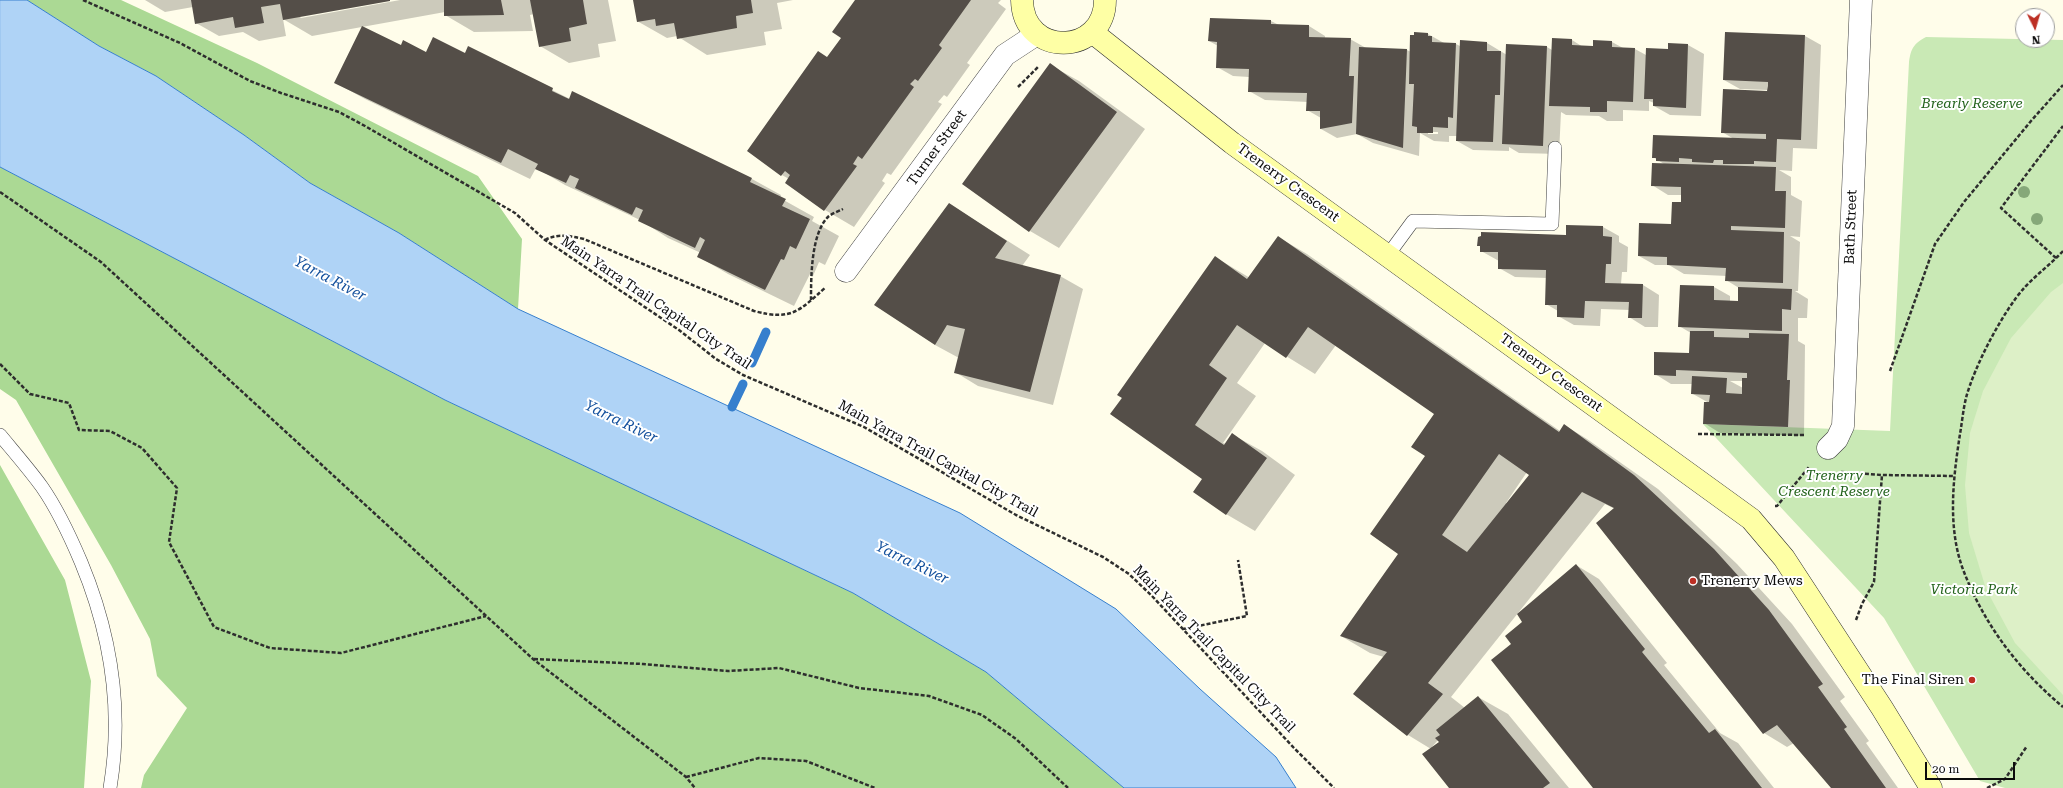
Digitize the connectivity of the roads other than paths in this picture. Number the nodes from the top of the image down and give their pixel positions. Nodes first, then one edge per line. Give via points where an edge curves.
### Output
1 (1022, 0) edge
2 (1105, 0) edge
3 (1860, 0) edge
4 (1092, 32) junction
5 (1037, 34) junction
6 (1555, 148) dead end
7 (1388, 255) junction
8 (846, 271) road end
9 (0, 434) edge
10 (1828, 448) road end
11 (110, 788) edge
12 (1930, 788) edge

1 - 5 street via 1028,25
2 - 4 street via 1101,21
3 - 10 street, Bath Street via 1843,426 1837,439
4 - 5 street via 1083,39 1071,43 1047,40
4 - 7 street, Trenerry Crescent via 1232,143
5 - 8 street, Turner Street via 1005,55
6 - 7 lane via 1552,224 1412,221
7 - 12 street, Trenerry Crescent via 1751,519 1784,558 1846,651 1906,745
9 - 11 lane via 42,487 69,532 93,590 109,649 114,685 115,761

